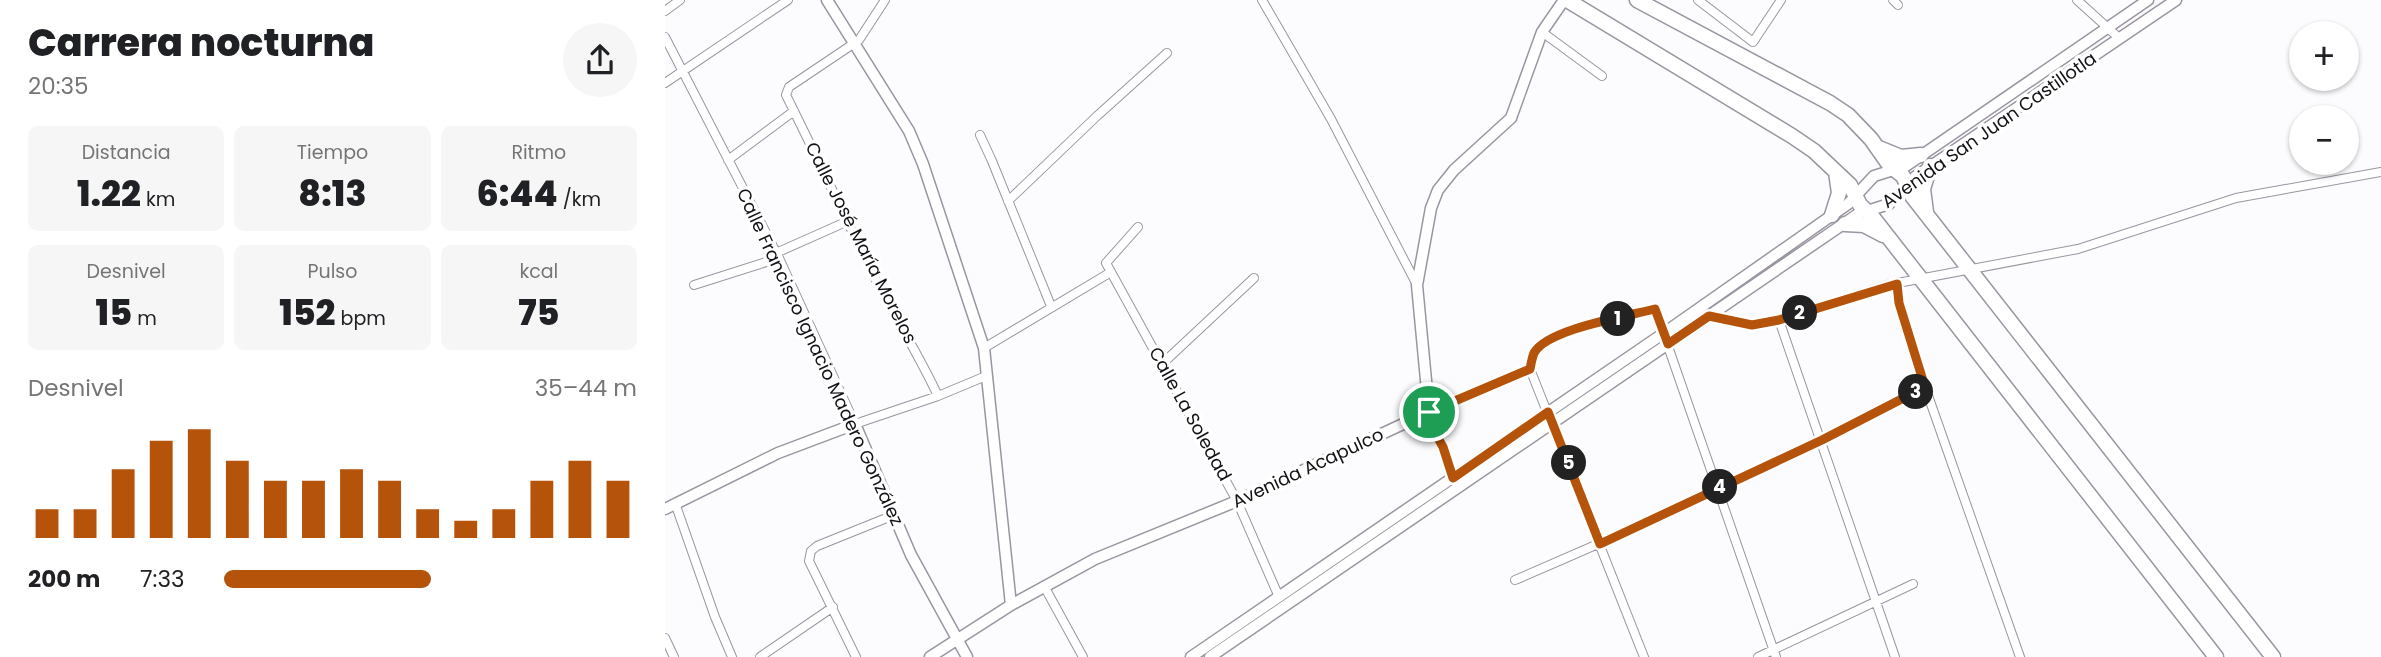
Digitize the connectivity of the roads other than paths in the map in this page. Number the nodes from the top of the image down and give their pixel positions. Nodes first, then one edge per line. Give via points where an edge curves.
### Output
1 (680, 0) edge
2 (788, 0) edge
3 (827, 0) edge
4 (885, 0) edge
5 (1262, 0) edge
6 (1566, 0) edge
7 (1637, 0) edge
8 (1698, 0) edge
9 (1781, 0) edge
10 (2077, 0) edge
11 (2148, 0) edge
12 (2176, 0) edge
13 (665, 11) edge
14 (2106, 28) junction
15 (1542, 32) junction
16 (665, 37) edge
17 (2119, 38) junction
18 (854, 45) junction
19 (1167, 53) dead end
20 (684, 71) junction
21 (1602, 76) dead end
22 (665, 83) edge
23 (794, 111) junction
24 (980, 135) dead end
25 (1879, 148) junction
26 (728, 160) junction
27 (1926, 161) junction
28 (1895, 170) junction
29 (1836, 172) junction
30 (2381, 172) edge
31 (1906, 185) junction
32 (1856, 196) junction
33 (1009, 201) junction
34 (1867, 210) junction
35 (1927, 214) junction
36 (1832, 215) junction
37 (848, 221) junction
38 (1845, 223) junction
39 (1138, 227) dead end
40 (1894, 246) junction
41 (777, 256) junction
42 (1972, 271) junction
43 (1111, 272) junction
44 (1254, 278) dead end
45 (1920, 279) junction
46 (1897, 284) junction
47 (694, 285) dead end
48 (1417, 285) junction
49 (1051, 306) junction
50 (1709, 316) junction
51 (1779, 320) junction
52 (1666, 338) junction
53 (984, 348) junction
54 (1162, 364) junction
55 (1530, 369) junction
56 (986, 376) junction
57 (1925, 387) junction
58 (938, 396) junction
59 (1429, 412) junction
60 (1551, 417) junction
61 (855, 424) junction
62 (1822, 440) junction
63 (1453, 478) junction
64 (1718, 488) junction
65 (1237, 500) junction
66 (670, 506) edge
67 (894, 515) junction
68 (1600, 544) junction
69 (1515, 580) dead end
70 (1913, 584) dead end
71 (1044, 586) junction
72 (1279, 597) junction
73 (1875, 601) junction
74 (1010, 605) junction
75 (833, 607) junction
76 (665, 638) edge
77 (957, 639) junction
78 (1775, 653) edge
79 (674, 657) edge
80 (731, 657) edge
81 (760, 657) edge
82 (856, 657) edge
83 (930, 657) edge
84 (967, 657) edge
85 (1083, 657) edge
86 (1191, 657) edge
87 (1210, 657) edge
88 (1644, 657) edge
89 (1758, 657) edge
90 (1895, 657) edge
91 (2020, 657) edge
92 (2216, 657) edge
93 (2273, 657) edge

1 - 13 street
2 - 20 street
3 - 18 main road
4 - 18 street
5 - 48 street
6 - 15 main road
6 - 29 highway via 1792,135
7 - 25 highway via 1830,103
8 - 9 street via 1753,42
10 - 14 street
11 - 14 main road, Avenida San Juan Castillotla
12 - 17 main road, Avenida San Juan Castillotla
14 - 17 street
14 - 27 main road, Avenida San Juan Castillotla
15 - 21 street
15 - 48 main road via 1511,118 1464,159 1438,190 1426,225
16 - 20 street, Calle Francisco Ignacio Madero González
17 - 27 main road, Avenida San Juan Castillotla
18 - 23 street, Calle José María Morelos via 786,90
18 - 53 main road via 909,131
19 - 33 street
20 - 22 street
20 - 26 street, Calle Francisco Ignacio Madero González
23 - 26 street
23 - 37 street, Calle José María Morelos
24 - 33 street
25 - 27 highway
25 - 28 highway
26 - 41 street, Calle Francisco Ignacio Madero González
27 - 28 main road, Avenida San Juan Castillotla
27 - 31 main road, Avenida San Juan Castillotla
27 - 35 highway via 1923,189
28 - 31 highway
28 - 32 main road, Avenida San Juan Castillotla via 1870,178
29 - 32 highway
29 - 36 highway via 1839,193
30 - 42 street via 2236,198 2078,249
31 - 34 main road, Avenida San Juan Castillotla via 1889,204
31 - 35 highway
32 - 34 highway
32 - 36 main road, Avenida San Juan Castillotla
33 - 49 street
34 - 38 main road, Avenida San Juan Castillotla
34 - 40 highway
35 - 42 highway
36 - 52 main road, Avenida San Juan Castillotla
37 - 41 street
37 - 58 street, Calle José María Morelos
38 - 40 highway via 1870,227
38 - 50 main road, Avenida San Juan Castillotla
39 - 43 street via 1106,261
40 - 45 highway
41 - 47 street
41 - 61 street, Calle Francisco Ignacio Madero González
42 - 45 street
42 - 93 highway
43 - 49 street
43 - 54 street, Calle La Soledad
44 - 54 street
45 - 46 street
45 - 92 highway
46 - 51 street
46 - 57 street
48 - 59 main road
49 - 53 street
50 - 51 street via 1752,325
50 - 52 main road, Avenida San Juan Castillotla
51 - 62 street
52 - 55 street via 1655,309 1565,331 1535,351
52 - 60 main road, Avenida San Juan Castillotla
52 - 64 street
53 - 56 main road
54 - 65 street, Calle La Soledad
55 - 59 street, Avenida Acapulco
55 - 60 street
56 - 58 street
56 - 74 main road
57 - 62 street
57 - 91 street
58 - 61 street
59 - 63 street
59 - 65 main road, Avenida Acapulco
60 - 63 main road, Avenida San Juan Castillotla
60 - 68 street
60 - 87 main road, Avenida San Juan Castillotla
61 - 66 main road via 778,453
61 - 67 main road, Calle Francisco Ignacio Madero González
62 - 64 street
62 - 73 street
63 - 72 main road, Avenida San Juan Castillotla
64 - 68 street
64 - 78 street
65 - 71 main road, Avenida Acapulco via 1095,559
65 - 72 street, Calle La Soledad
66 - 80 street
67 - 75 street via 811,551 809,561
67 - 77 main road, Calle Francisco Ignacio Madero González
68 - 69 street
68 - 88 street
70 - 73 street
71 - 74 main road, Avenida Acapulco
71 - 85 street
72 - 86 main road, Avenida San Juan Castillotla
73 - 78 street
73 - 90 street
74 - 77 main road, Avenida Acapulco
75 - 81 street
75 - 82 street
76 - 79 street
77 - 83 main road, Avenida Acapulco
77 - 84 main road, Calle Francisco Ignacio Madero González
78 - 89 street

